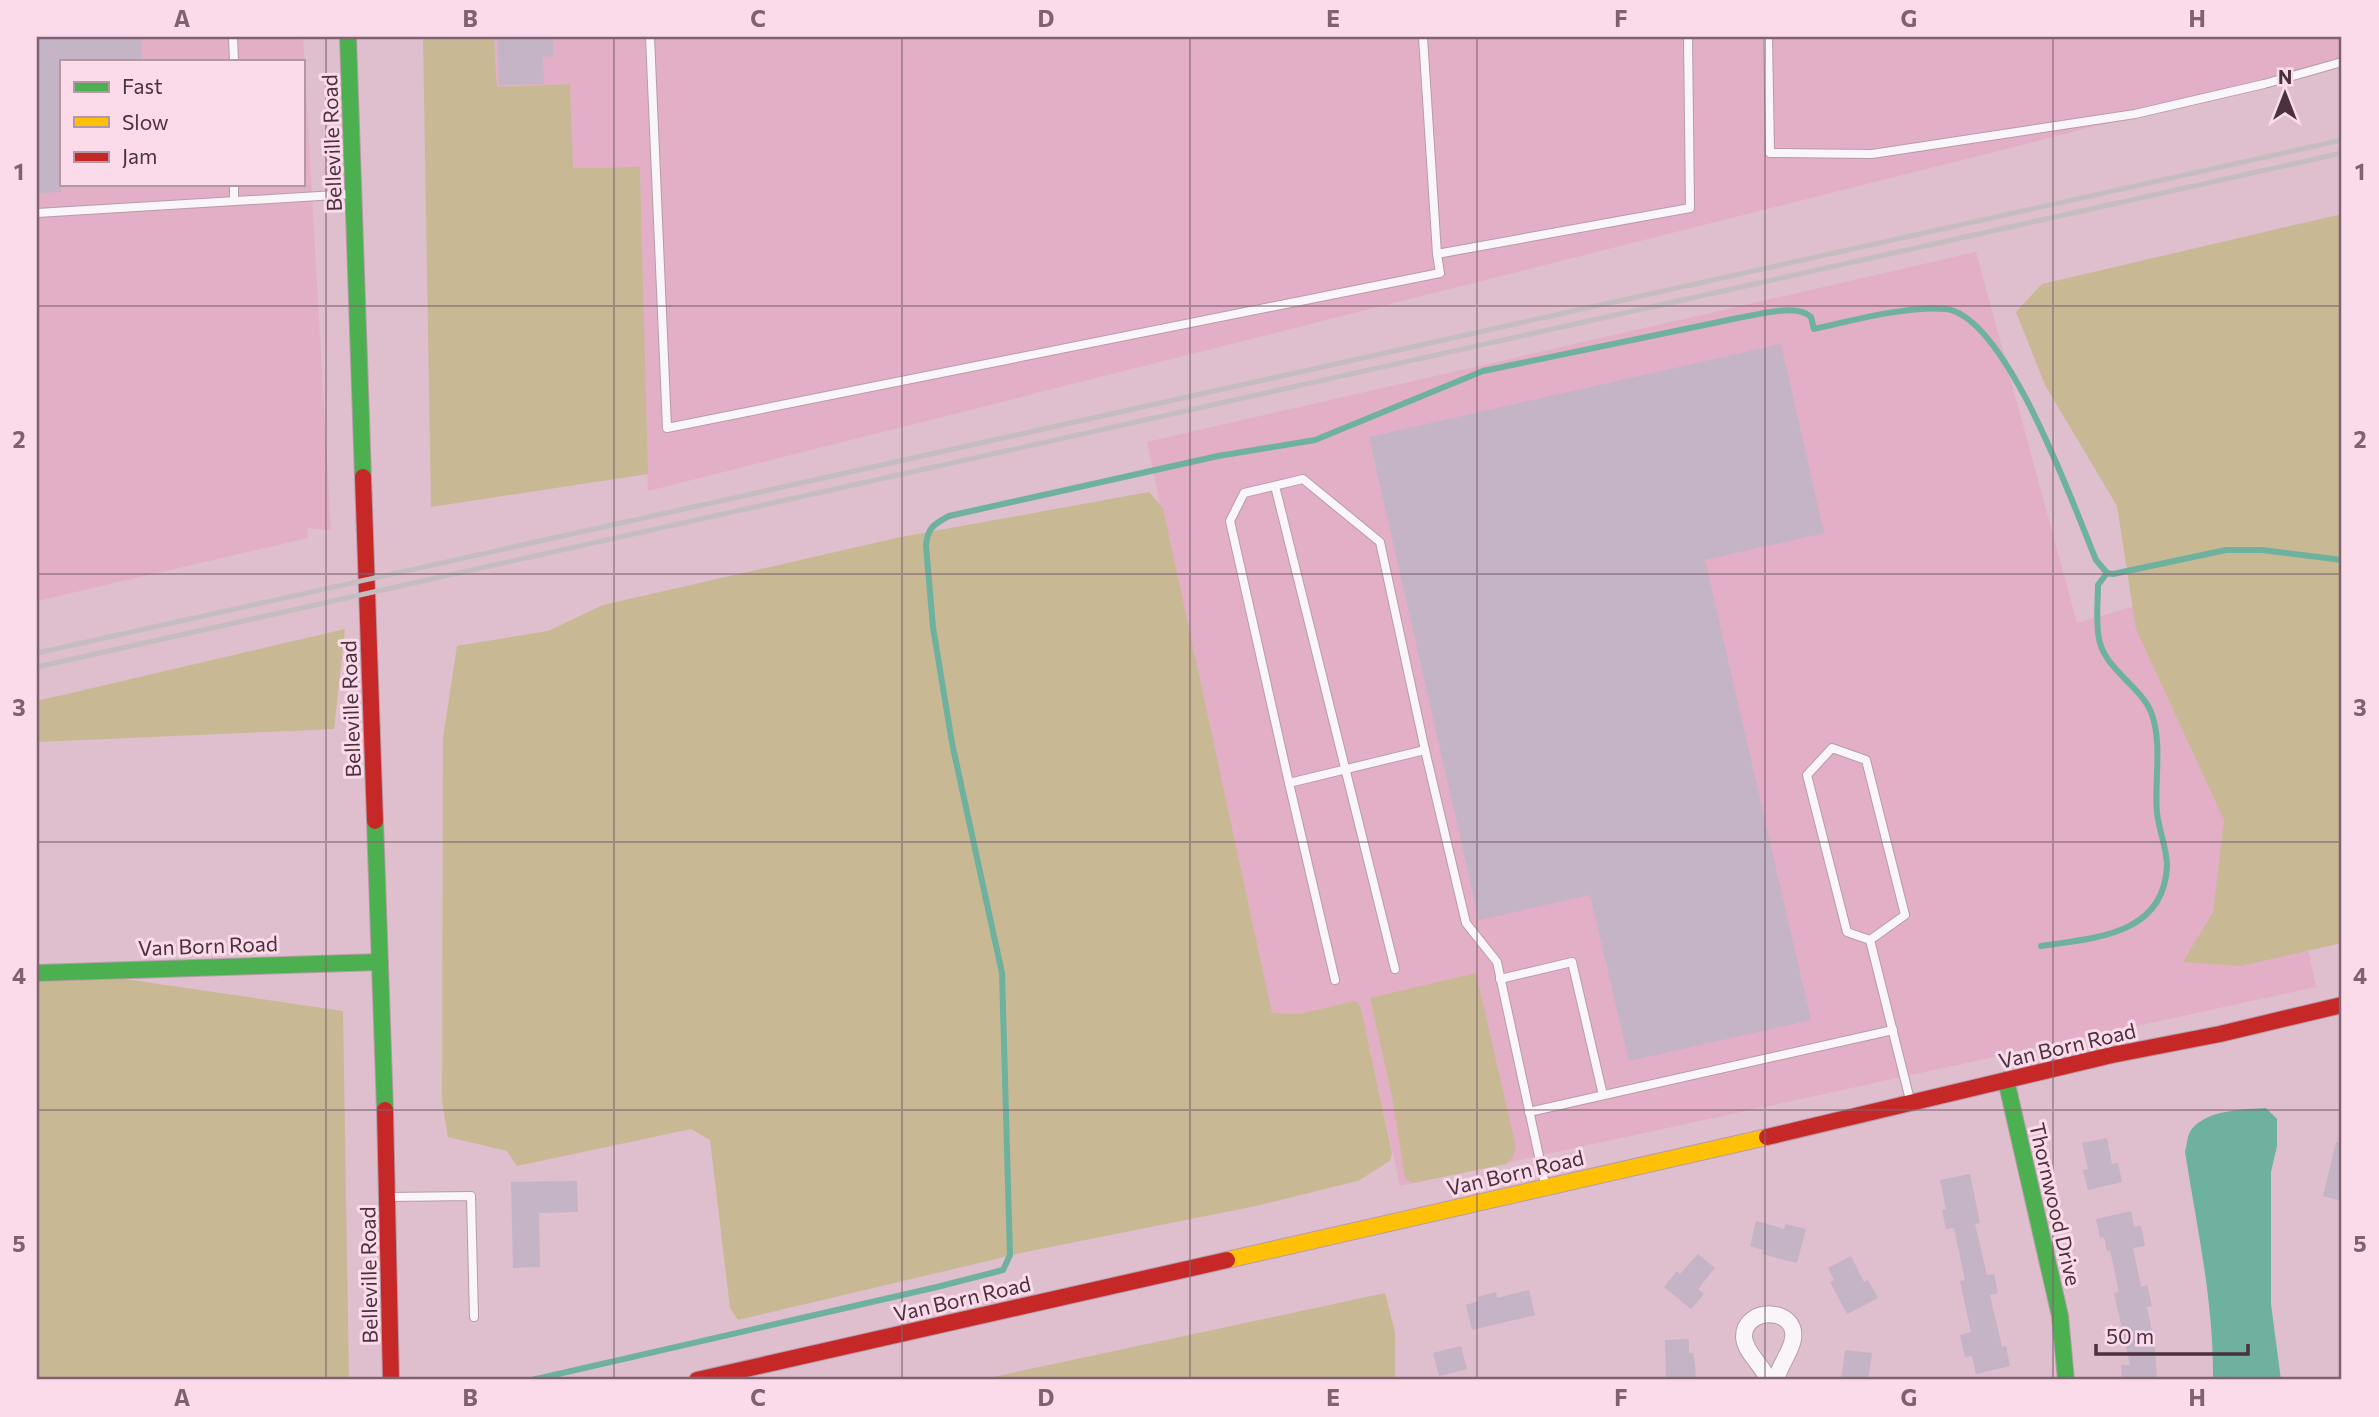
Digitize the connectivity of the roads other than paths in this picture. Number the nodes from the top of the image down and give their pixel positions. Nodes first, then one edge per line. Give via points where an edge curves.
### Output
1 (233, 37) edge
2 (348, 37) edge
3 (650, 37) edge
4 (1423, 37) edge
5 (1688, 37) edge
6 (1768, 37) edge
7 (234, 60) edge
8 (2342, 62) edge
9 (234, 186) edge
10 (353, 194) junction
11 (234, 201) junction
12 (37, 213) edge
13 (1437, 254) junction
14 (1275, 486) junction
15 (1425, 750) junction
16 (1344, 770) junction
17 (1289, 783) junction
18 (1870, 940) junction
19 (380, 961) junction
20 (1395, 969) dead end
21 (37, 973) edge
22 (1500, 979) junction
23 (1335, 980) dead end
24 (2342, 1005) edge
25 (1893, 1030) junction
26 (2006, 1080) junction
27 (1603, 1095) junction
28 (1910, 1103) junction
29 (1529, 1112) junction
30 (1546, 1187) junction
31 (388, 1198) junction
32 (474, 1317) dead end
33 (391, 1380) edge
34 (697, 1380) edge
35 (1768, 1380) edge
36 (1776, 1380) edge
37 (2066, 1380) edge

1 - 7 lane
2 - 10 street, Belleville Road
3 - 13 lane via 667,428 1440,273
4 - 13 lane
5 - 13 lane via 1690,208
6 - 8 lane via 1770,153 1872,154 2135,114
9 - 11 lane
10 - 11 lane
10 - 19 street, Belleville Road
11 - 12 lane
14 - 15 lane via 1303,479 1380,542
14 - 16 lane
14 - 17 lane via 1244,493 1230,521
15 - 16 lane
15 - 22 lane via 1466,923 1497,962
16 - 17 lane
16 - 20 lane
17 - 23 lane
18 - 18 lane via 1847,932 1807,775 1832,748 1866,760 1905,915
18 - 25 lane
19 - 21 street, Van Born Road
19 - 31 street, Belleville Road
22 - 27 lane via 1572,962
22 - 29 lane
24 - 26 street, Van Born Road
25 - 27 lane
25 - 28 lane
26 - 28 street, Van Born Road
26 - 37 street, Thornwood Drive via 2060,1316
27 - 29 lane
28 - 30 street, Van Born Road
29 - 30 lane
30 - 34 street, Van Born Road
31 - 32 lane via 471,1196
31 - 33 street, Belleville Road
35 - 36 street via 1744,1338 1749,1323 1770,1314 1786,1319 1793,1337

